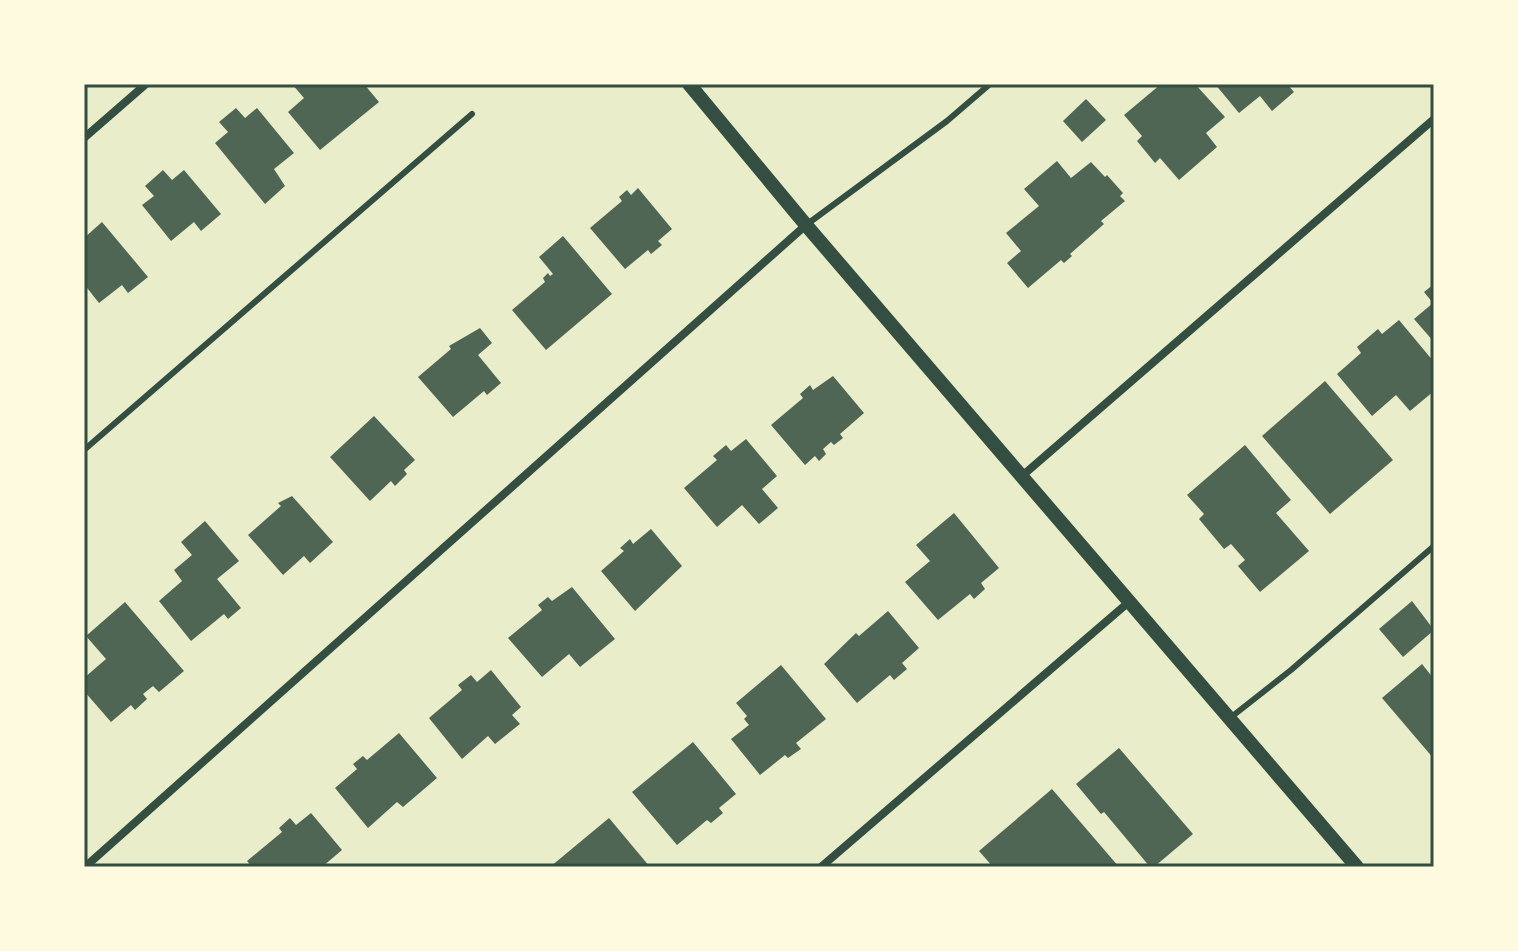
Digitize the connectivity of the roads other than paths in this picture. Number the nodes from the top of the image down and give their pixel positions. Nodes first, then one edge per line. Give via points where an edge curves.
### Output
1 (146, 84) edge
2 (689, 84) edge
3 (990, 84) edge
4 (472, 114) dead end
5 (1434, 119) edge
6 (84, 138) edge
7 (806, 225) junction
8 (84, 450) edge
9 (1022, 476) junction
10 (1434, 546) edge
11 (1130, 601) junction
12 (1230, 718) junction
13 (85, 867) edge
14 (821, 867) edge
15 (1357, 867) edge

1 - 6 street
2 - 7 street
3 - 7 lane
4 - 8 lane
5 - 9 street
7 - 9 street
7 - 13 street
9 - 11 street
10 - 12 lane
11 - 12 street
11 - 14 street
12 - 15 street

